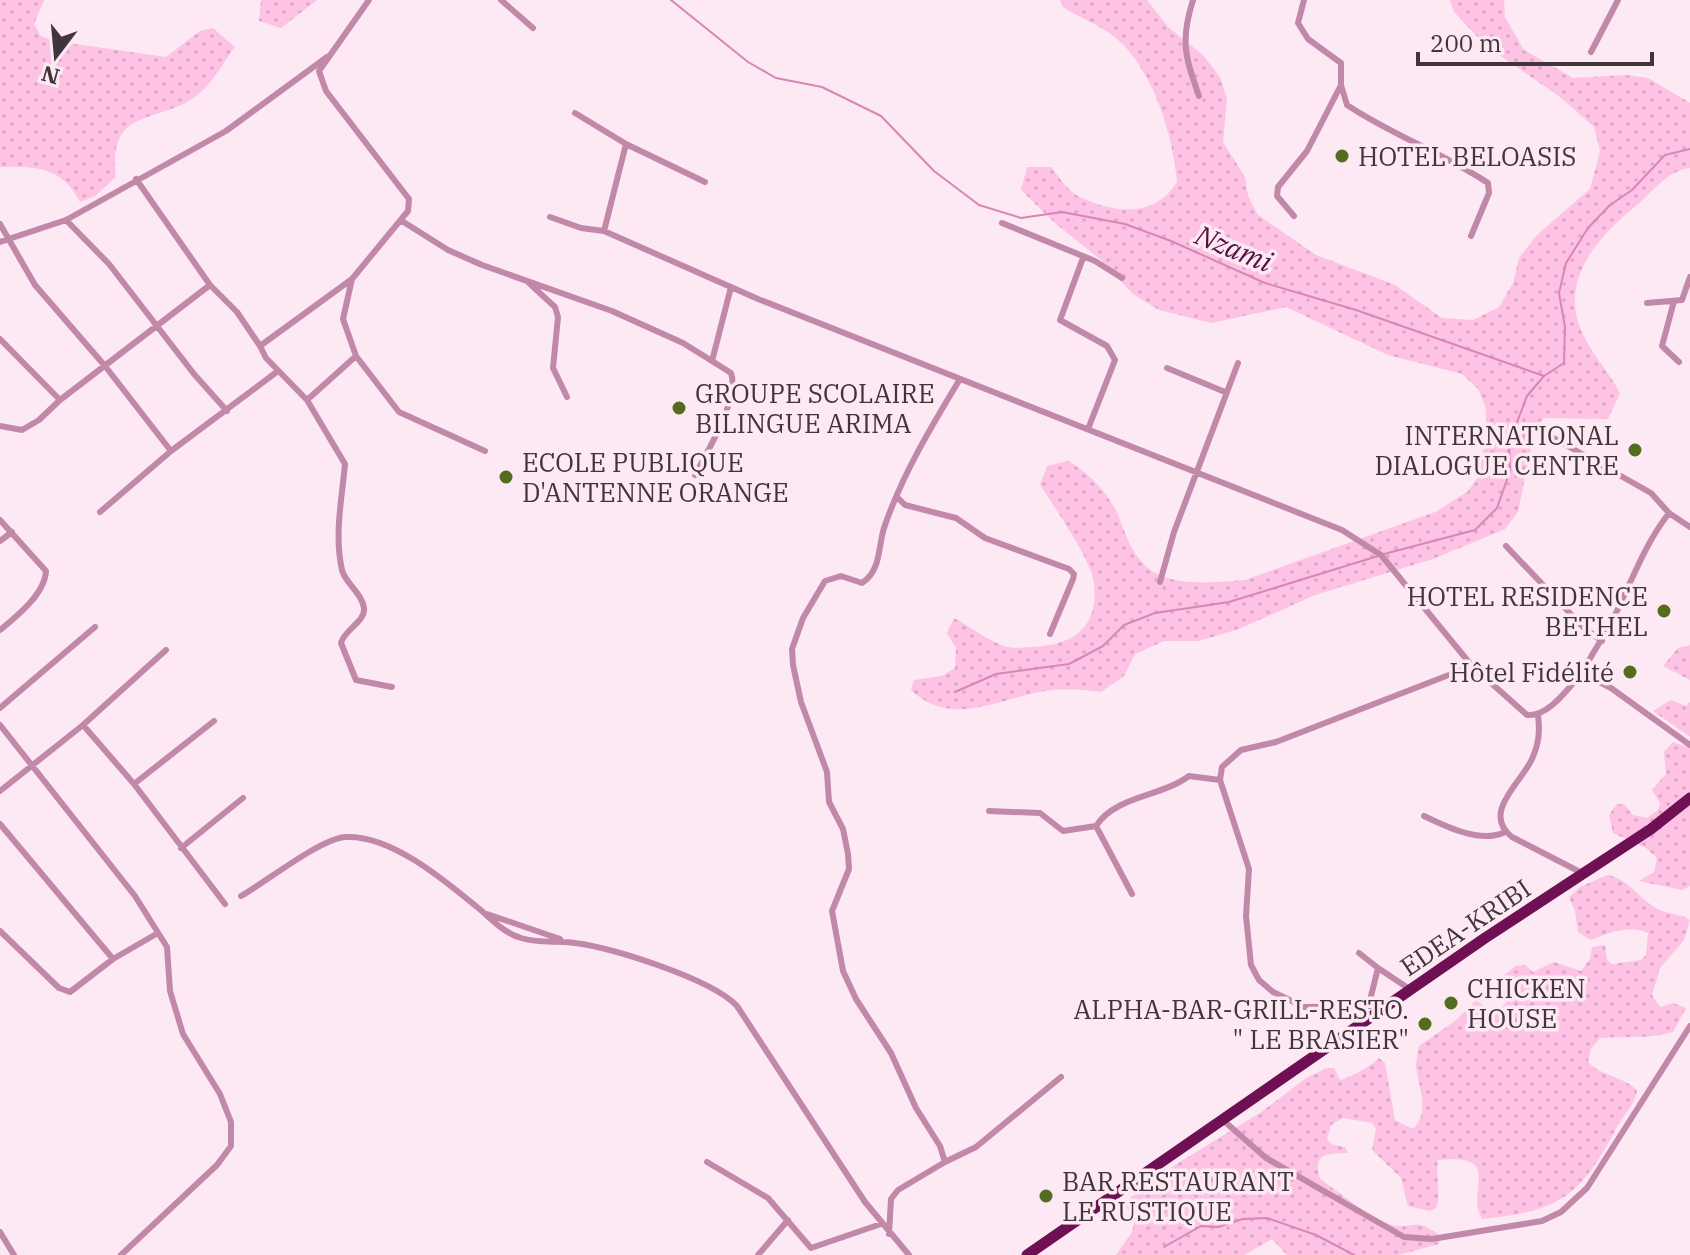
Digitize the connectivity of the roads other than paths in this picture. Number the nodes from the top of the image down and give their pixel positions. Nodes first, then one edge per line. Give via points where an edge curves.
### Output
1 (369, 0) edge
2 (501, 0) edge
3 (1193, 0) edge
4 (1304, 0) edge
5 (1618, 0) edge
6 (533, 28) dead end
7 (1591, 52) dead end
8 (330, 55) junction
9 (1341, 85) junction
10 (1199, 96) dead end
11 (575, 113) dead end
12 (626, 144) junction
13 (136, 179) junction
14 (705, 182) dead end
15 (1294, 216) dead end
16 (550, 217) dead end
17 (66, 220) junction
18 (402, 221) junction
19 (1002, 223) dead end
20 (0, 224) edge
21 (604, 231) junction
22 (1471, 236) dead end
23 (3, 241) edge
24 (1083, 258) junction
25 (1690, 277) edge
26 (1122, 278) dead end
27 (352, 279) junction
28 (522, 279) junction
29 (210, 285) junction
30 (731, 287) junction
31 (1687, 296) edge
32 (1674, 301) junction
33 (1647, 303) dead end
34 (157, 324) junction
35 (0, 339) edge
36 (260, 346) junction
37 (356, 356) junction
38 (712, 361) junction
39 (1679, 362) dead end
40 (1238, 363) dead end
41 (105, 366) junction
42 (1167, 368) dead end
43 (278, 371) junction
44 (960, 379) junction
45 (1225, 392) junction
46 (567, 397) dead end
47 (60, 400) junction
48 (307, 400) junction
49 (227, 411) junction
50 (0, 426) edge
51 (1088, 429) junction
52 (1543, 432) dead end
53 (171, 451) junction
54 (485, 451) dead end
55 (1197, 470) junction
56 (695, 475) dead end
57 (898, 498) junction
58 (100, 512) dead end
59 (1669, 513) junction
60 (0, 520) edge
61 (1690, 527) edge
62 (12, 532) junction
63 (0, 541) edge
64 (1506, 546) dead end
65 (1160, 582) dead end
66 (95, 627) dead end
67 (0, 630) edge
68 (1050, 634) dead end
69 (1602, 641) junction
70 (166, 650) dead end
71 (1472, 666) junction
72 (1582, 673) junction
73 (392, 687) dead end
74 (0, 708) edge
75 (1538, 715) junction
76 (214, 721) dead end
77 (0, 725) edge
78 (83, 725) junction
79 (1690, 745) edge
80 (32, 764) junction
81 (1222, 767) junction
82 (1206, 776) junction
83 (1220, 780) junction
84 (134, 784) junction
85 (0, 791) edge
86 (243, 798) dead end
87 (1690, 798) edge
88 (989, 811) dead end
89 (1424, 816) dead end
90 (0, 824) edge
91 (1096, 826) junction
92 (1505, 832) junction
93 (181, 848) junction
94 (1584, 874) junction
95 (1132, 894) dead end
96 (241, 896) dead end
97 (225, 904) dead end
98 (485, 913) junction
99 (0, 931) edge
100 (158, 933) junction
101 (563, 941) junction
102 (1359, 953) dead end
103 (113, 959) junction
104 (1378, 968) junction
105 (1411, 990) junction
106 (1369, 1004) junction
107 (1388, 1006) junction
108 (1690, 1026) edge
109 (1061, 1077) dead end
110 (1224, 1121) junction
111 (707, 1162) dead end
112 (945, 1162) junction
113 (788, 1220) junction
114 (881, 1224) junction
115 (0, 1232) edge
116 (889, 1234) junction
117 (14, 1255) edge
118 (121, 1255) edge
119 (758, 1255) edge
120 (909, 1255) edge
121 (1027, 1255) edge

1 - 8 street
2 - 6 street
3 - 10 street via 1184,44
4 - 9 street via 1298,23 1308,39 1341,63
5 - 7 street
8 - 13 street via 226,131
8 - 18 street via 319,71 322,84 409,199
9 - 15 street via 1307,151 1278,187 1277,196
9 - 22 street via 1347,105 1488,183 1489,193
11 - 12 street
12 - 14 street
12 - 21 street
13 - 17 street
13 - 29 street
16 - 21 street
17 - 23 street
17 - 34 street
18 - 27 street
18 - 28 street via 448,250
19 - 24 street
20 - 23 street
21 - 30 street
23 - 41 street
24 - 26 street
24 - 51 street via 1060,320 1107,346 1115,360
25 - 31 street
27 - 36 street
27 - 37 street via 343,319
28 - 38 street via 612,311
28 - 46 street via 555,307 553,368
29 - 34 street
29 - 36 street
30 - 38 street
30 - 44 street
31 - 32 street
32 - 33 street
32 - 39 street via 1662,341
34 - 41 street
34 - 49 street
35 - 47 street
36 - 43 street
37 - 48 street
37 - 54 street via 399,412
38 - 56 street via 731,373 734,385
40 - 45 street
41 - 47 street
41 - 53 street
42 - 45 street
43 - 48 street
43 - 49 street
44 - 51 street
44 - 57 street via 919,446
45 - 55 street
47 - 50 street via 22,430
48 - 73 street via 345,464 339,498 342,573 364,607 341,643 356,680
49 - 53 street
51 - 55 street
52 - 59 street via 1651,493
53 - 58 street
55 - 65 street
55 - 71 street via 1342,530 1381,555
57 - 68 street via 1069,569 1073,579
57 - 112 street via 867,581 833,576 816,593 792,649 793,665 848,854 849,869 832,911 843,971
59 - 61 street
59 - 69 street via 1645,547
60 - 62 street
62 - 63 street
62 - 67 street via 46,571 46,578
64 - 69 street
66 - 74 street
69 - 72 street
70 - 78 street
71 - 75 street via 1527,715
71 - 81 street via 1291,737 1241,750
72 - 75 street
72 - 79 street
75 - 92 street via 1541,735 1531,762 1502,804
76 - 84 street
77 - 80 street
78 - 80 street
78 - 84 street
80 - 85 street
80 - 100 street
81 - 82 street
81 - 83 street
82 - 83 street
82 - 91 street via 1189,776 1165,791 1107,811
83 - 106 street via 1249,869 1246,916 1251,965 1259,980 1304,1007
84 - 93 street
86 - 93 street
87 - 94 highway, EDEA-KRIBI
88 - 91 street via 1040,813 1063,831
89 - 92 street via 1455,831 1495,837
90 - 103 street
91 - 95 street
92 - 94 street
93 - 97 street
94 - 105 highway, EDEA-KRIBI
96 - 98 street via 320,845 349,836 399,851
98 - 101 street
98 - 101 street via 498,927 521,938
99 - 103 street via 59,988 70,992
100 - 103 street
100 - 118 street via 167,947 170,991 183,1034 220,1094 234,1135 217,1165
101 - 114 street via 613,951 729,997
102 - 104 street
104 - 105 street
104 - 106 street
105 - 107 highway, EDEA-KRIBI
106 - 107 street
107 - 110 highway, EDEA-KRIBI
108 - 110 street via 1587,1188 1542,1221 1432,1239 1404,1237 1266,1158
109 - 112 street via 976,1147
110 - 121 highway, EDEA-KRIBI
111 - 113 street via 768,1198
112 - 116 street via 891,1199
113 - 114 street via 811,1248
113 - 119 street
114 - 116 street
115 - 117 street
116 - 120 street

